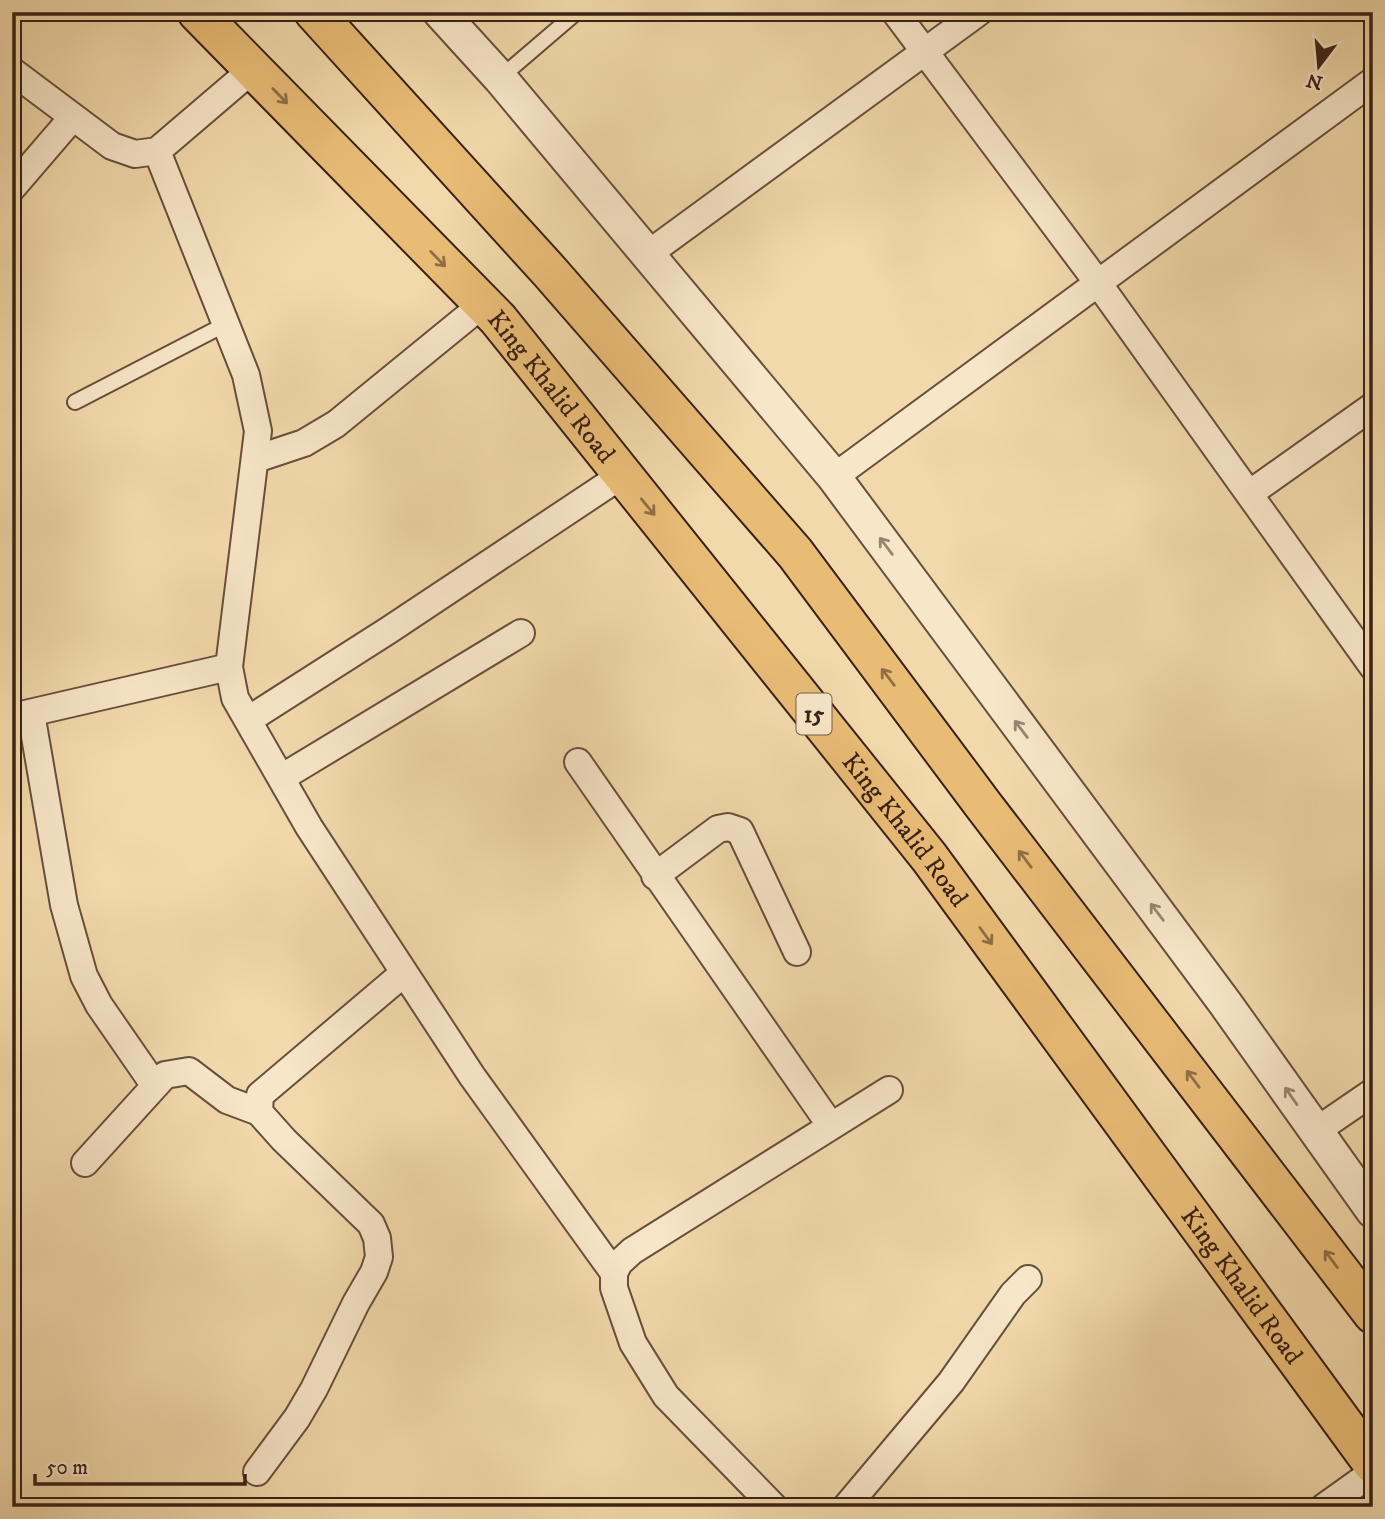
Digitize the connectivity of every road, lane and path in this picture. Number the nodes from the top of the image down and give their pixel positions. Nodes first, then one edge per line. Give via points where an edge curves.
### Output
1 (197, 12) edge
2 (314, 12) edge
3 (440, 12) edge
4 (577, 12) edge
5 (895, 12) edge
6 (979, 12) edge
7 (924, 52) junction
8 (253, 69) junction
9 (12, 71) edge
10 (500, 78) junction
11 (1373, 81) edge
12 (73, 117) junction
13 (157, 151) junction
14 (12, 188) edge
15 (648, 254) junction
16 (1098, 283) junction
17 (483, 304) junction
18 (226, 324) junction
19 (75, 402) dead end
20 (1373, 406) edge
21 (256, 459) junction
22 (622, 475) junction
23 (834, 477) junction
24 (1249, 495) junction
25 (521, 632) dead end
26 (229, 667) junction
27 (1373, 667) edge
28 (21, 715) edge
29 (248, 720) junction
30 (578, 762) dead end
31 (281, 778) junction
32 (655, 876) junction
33 (797, 952) dead end
34 (404, 973) junction
35 (155, 1086) junction
36 (889, 1090) dead end
37 (1373, 1093) edge
38 (259, 1112) junction
39 (831, 1126) junction
40 (1316, 1131) junction
41 (85, 1163) dead end
42 (1373, 1211) edge
43 (614, 1273) junction
44 (1028, 1279) dead end
45 (1373, 1314) edge
46 (1373, 1464) edge
47 (257, 1472) dead end
48 (1373, 1472) edge
49 (774, 1507) edge
50 (846, 1507) edge
51 (1324, 1507) edge

1 - 8 highway, King Khalid Road / 15
45 -> 2 highway via 795,552
3 - 10 street
4 - 10 lane
5 - 7 street
6 - 7 street
7 - 15 street
7 - 16 street
8 - 13 street
8 -> 17 highway, King Khalid Road / 15
9 - 12 street
10 - 15 street
11 - 16 street
12 - 13 street via 112,146 135,154
12 - 14 street
13 - 18 street
15 - 23 street
16 - 23 street
16 - 24 street
17 - 21 street via 336,424 304,443
17 - 22 highway, King Khalid Road / 15
18 - 19 lane
18 - 21 street via 246,375 258,432
20 - 24 street
21 - 26 street
22 - 29 street
22 -> 46 highway, King Khalid Road / 15 via 929,857
40 -> 23 street
24 - 27 street
25 - 31 street
26 - 28 street
26 - 29 street via 235,698
28 - 35 street via 84,976
29 - 31 street
30 - 32 street
31 - 34 street
32 - 33 street via 718,829 740,831
32 - 39 street
34 - 38 street via 260,1095
34 - 43 street
35 - 38 street via 165,1075 189,1071 227,1100
35 - 41 street
36 - 39 street
37 - 40 street
38 - 47 street via 371,1224 379,1257 314,1389
39 - 43 street via 632,1251
40 - 42 street
43 - 49 street via 614,1287 633,1343 666,1396
44 - 50 street via 951,1382
48 - 51 street

